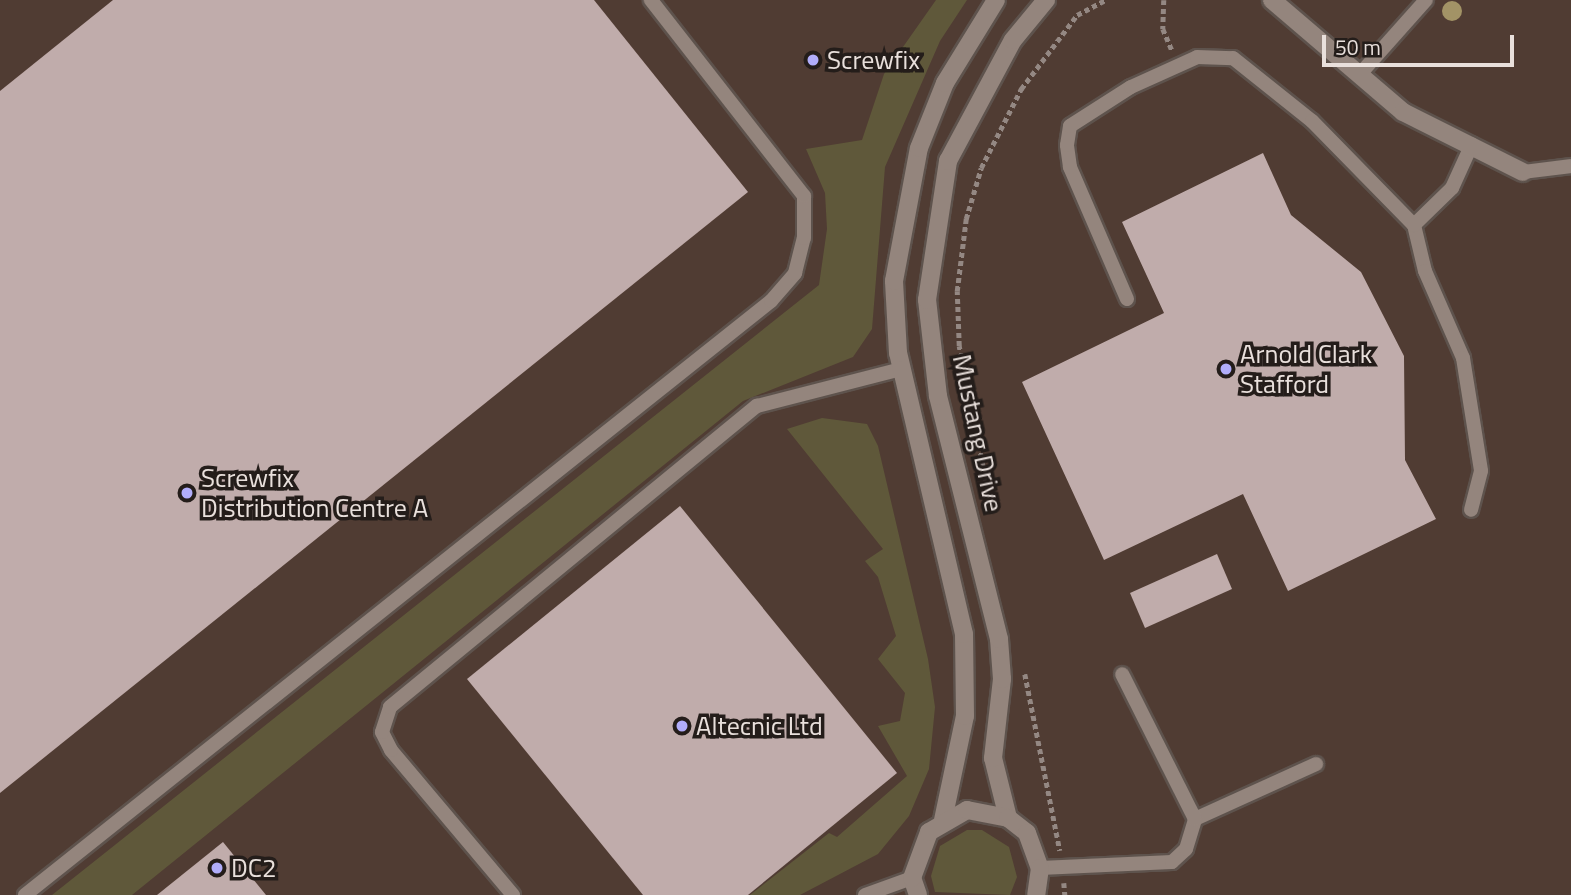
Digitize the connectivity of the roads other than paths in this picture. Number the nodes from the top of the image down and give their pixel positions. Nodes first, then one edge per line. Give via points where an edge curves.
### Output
1 (651, 0) edge
2 (996, 0) edge
3 (1046, 0) edge
4 (1272, 0) edge
5 (1426, 0) edge
6 (1360, 74) junction
7 (1472, 144) junction
8 (1571, 166) edge
9 (1523, 172) joint
10 (1415, 225) junction
11 (1127, 299) dead end
12 (901, 369) junction
13 (1471, 510) dead end
14 (1122, 674) dead end
15 (1315, 764) dead end
16 (1008, 818) junction
17 (1195, 819) junction
18 (943, 820) junction
19 (1040, 868) junction
20 (915, 887) edge
21 (25, 895) edge
22 (513, 895) edge
23 (865, 895) edge
24 (1036, 895) edge

1 - 21 lane via 804,197 804,238 795,273 771,300
2 - 12 street via 945,83 919,148 894,281
3 - 16 street, Mustang Drive via 1013,40 948,161 927,300 938,396 999,639 1002,679 993,758
4 - 6 street
5 - 6 lane
6 - 7 street via 1403,112
7 - 9 street
7 - 10 lane via 1452,188
8 - 9 lane
10 - 11 lane via 1312,121 1233,58 1198,57 1130,87 1070,126 1070,167
10 - 13 lane via 1425,271 1462,358 1481,471
12 - 18 street via 964,634 965,716
12 - 22 lane via 757,406 390,707 382,732 391,750
14 - 17 lane
15 - 17 lane
16 - 18 street via 967,810
16 - 19 street via 1027,833
17 - 19 lane via 1186,849 1172,862
18 - 20 street via 917,853
19 - 24 street
20 - 23 lane

